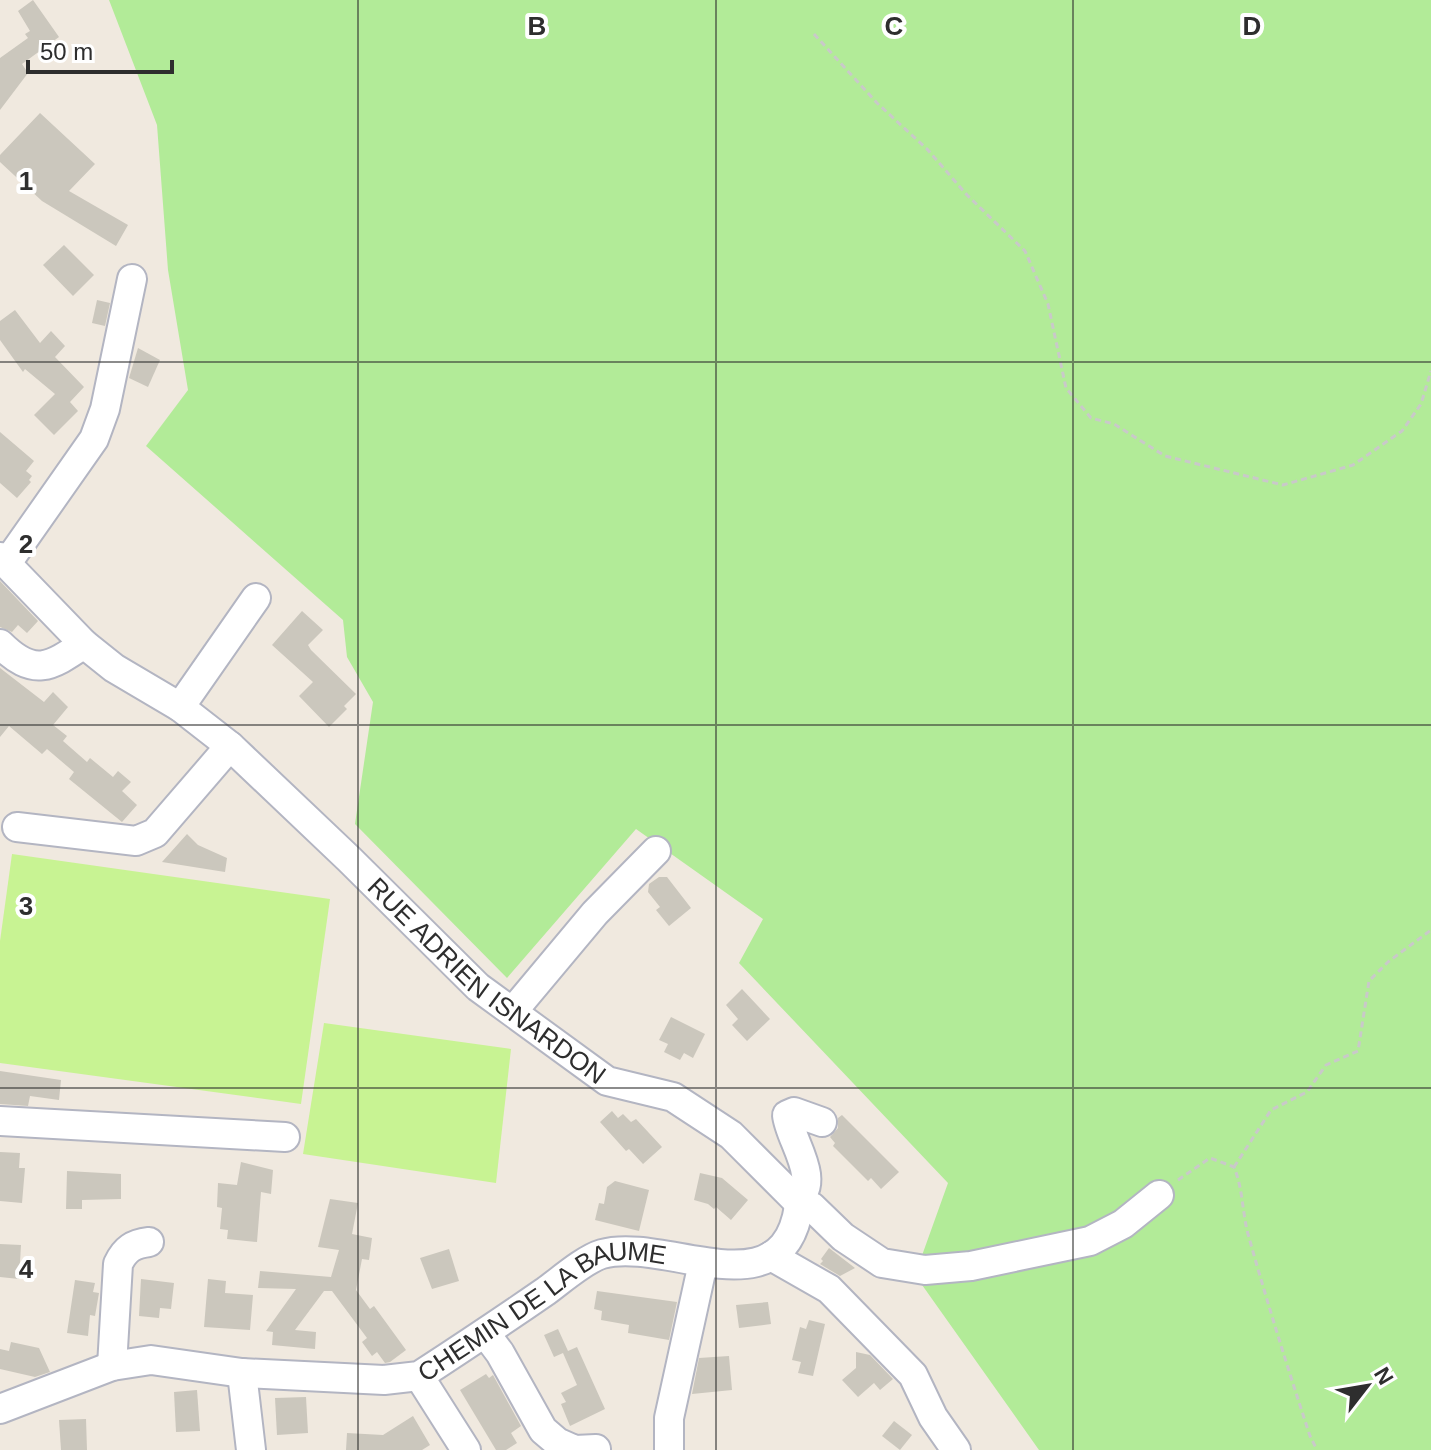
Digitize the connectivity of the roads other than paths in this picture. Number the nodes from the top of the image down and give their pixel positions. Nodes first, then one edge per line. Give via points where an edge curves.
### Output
1 (132, 279) dead end
2 (4, 560) edge
3 (256, 598) dead end
4 (0, 644) edge
5 (84, 644) junction
6 (180, 707) junction
7 (230, 746) junction
8 (17, 827) dead end
9 (656, 851) dead end
10 (513, 1011) junction
11 (0, 1121) edge
12 (822, 1122) dead end
13 (285, 1137) dead end
14 (1159, 1195) road end
15 (798, 1203) junction
16 (149, 1242) dead end
17 (771, 1256) junction
18 (703, 1263) junction
19 (485, 1333) junction
20 (112, 1366) junction
21 (242, 1373) junction
22 (419, 1376) junction
23 (0, 1409) edge
24 (596, 1449) edge
25 (251, 1450) edge
26 (466, 1450) edge
27 (669, 1450) edge
28 (956, 1450) edge

1 - 2 street via 94,439
2 - 5 street, RUE ADRIEN ISNARDON
3 - 6 street
4 - 5 street via 39,667 56,663
5 - 6 street, RUE ADRIEN ISNARDON
6 - 7 street, RUE ADRIEN ISNARDON
7 - 8 street via 155,833 136,841
7 - 10 street, RUE ADRIEN ISNARDON via 478,987
9 - 10 street via 595,913
10 - 15 street, RUE ADRIEN ISNARDON via 607,1081 673,1097 731,1135
11 - 13 street
12 - 15 street via 794,1112 787,1115 808,1184
14 - 15 street, RUE ADRIEN ISNARDON via 1123,1224 1090,1241 971,1266 925,1270 882,1263 843,1237 812,1207
15 - 17 street via 790,1240
16 - 20 street via 135,1244 118,1264
17 - 18 street, CHEMIN DE LA BAUME via 754,1264
17 - 28 street via 829,1289 913,1375
18 - 19 street, CHEMIN DE LA BAUME via 663,1255 602,1254
18 - 27 street via 669,1418
19 - 22 street, CHEMIN DE LA BAUME
19 - 24 street via 543,1430 575,1450
20 - 21 street, CHEMIN DE LA BAUME via 151,1360
20 - 23 street, CHEMIN DE LA BAUME
21 - 22 street, CHEMIN DE LA BAUME via 384,1380
21 - 25 street
22 - 26 street

